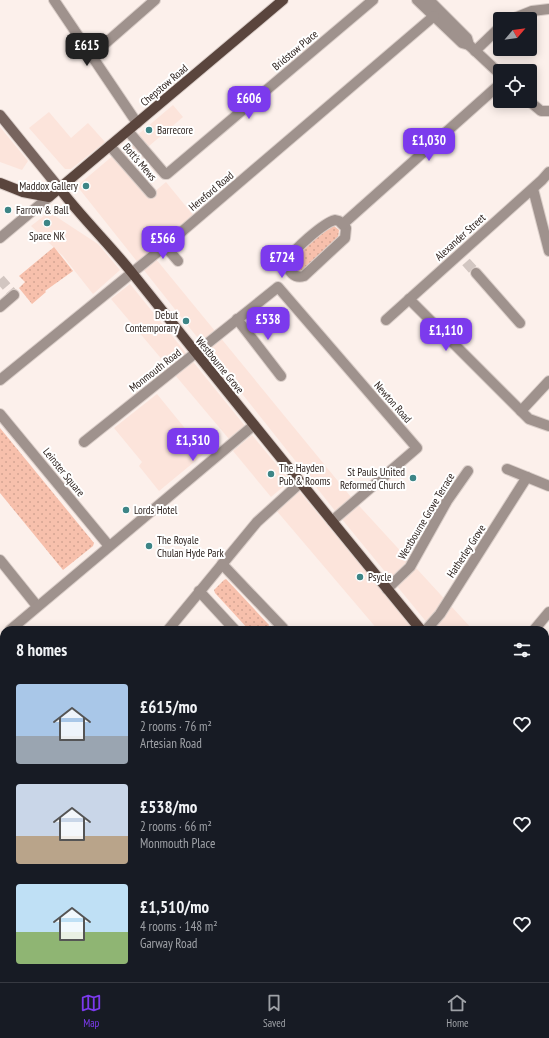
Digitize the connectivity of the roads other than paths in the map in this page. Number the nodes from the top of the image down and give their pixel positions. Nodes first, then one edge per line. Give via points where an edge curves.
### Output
1 (54, 0) edge
2 (155, 0) edge
3 (283, 0) edge
4 (373, 0) edge
5 (418, 0) edge
6 (429, 0) edge
7 (549, 9) edge
8 (530, 12) edge
9 (434, 16) junction
10 (493, 32) edge
11 (472, 48) junction
12 (92, 55) junction
13 (493, 68) edge
14 (493, 90) edge
15 (537, 108) edge
16 (549, 111) edge
17 (0, 115) edge
18 (137, 123) junction
19 (128, 130) junction
20 (110, 146) junction
21 (549, 172) edge
22 (0, 183) edge
23 (60, 189) junction
24 (533, 189) junction
25 (151, 193) dead end
26 (49, 197) junction
27 (343, 224) junction
28 (0, 238) edge
29 (165, 246) junction
30 (549, 251) edge
31 (178, 261) dead end
32 (132, 273) junction
33 (476, 273) tunnel mouth
34 (278, 287) joint
35 (14, 295) dead end
36 (409, 299) junction
37 (0, 307) edge
38 (238, 319) junction
39 (386, 320) dead end
40 (520, 323) dead end
41 (196, 353) junction
42 (281, 376) dead end
43 (0, 380) edge
44 (549, 381) edge
45 (521, 411) junction
46 (0, 414) edge
47 (254, 425) junction
48 (549, 426) edge
49 (84, 442) dead end
50 (507, 469) dead end
51 (468, 471) dead end
52 (525, 480) junction
53 (300, 483) junction
54 (549, 486) edge
55 (332, 521) junction
56 (109, 546) junction
57 (0, 560) edge
58 (222, 564) junction
59 (387, 589) junction
60 (199, 591) junction
61 (37, 606) junction
62 (549, 612) edge
63 (14, 626) edge
64 (171, 626) edge
65 (231, 626) edge
66 (281, 626) edge
67 (418, 626) edge
68 (430, 626) edge
69 (537, 626) edge

1 - 12 street
2 - 12 street
3 - 18 main road, Chepstow Road
4 - 19 street, Bridstow Place via 167,174
5 - 9 street
6 - 11 street via 467,38
7 - 8 street
9 - 11 street via 462,43
9 - 29 street, Hereford Road
10 - 11 street
11 - 13 street
12 - 18 street
14 - 27 street
15 - 16 street via 541,111
17 - 23 street, Westbourne Grove
18 - 19 main road, Chepstow Road
19 - 20 main road, Chepstow Road
20 - 23 main road, Chepstow Road
20 - 25 street, Bott's Mews
21 - 24 street, Alexander Street
22 - 26 main road via 25,193
23 - 26 main road, Chepstow Road
23 - 32 main road, Westbourne Grove
24 - 30 street
24 - 36 street, Alexander Street via 462,258
26 - 28 street
27 - 27 street via 335,220 325,225 291,254 286,262 288,270 300,277 306,274 344,238 347,232
29 - 31 street
29 - 32 street, Hereford Road
32 - 41 main road, Westbourne Grove
32 - 43 street, Hereford Road
33 - 40 street
34 - 38 street, Monmouth Road
34 - 55 street, Newton Road via 417,448
35 - 37 street
36 - 39 street, Alexander Street
36 - 45 street
38 - 41 street, Monmouth Road
38 - 42 street
41 - 47 main road, Westbourne Grove
41 - 49 street, Monmouth Road
44 - 45 street
45 - 48 street via 530,419
46 - 56 street, Leinster Square
47 - 53 main road, Westbourne Grove
47 - 56 street
50 - 52 street
51 - 59 street, Westbourne Grove Terrace via 447,501 410,567
52 - 54 street
52 - 68 street, Hatherley Grove via 440,614
53 - 55 main road, Westbourne Grove
53 - 58 street via 257,522
55 - 59 main road, Westbourne Grove
56 - 61 street
57 - 61 street
58 - 60 street
58 - 66 street
59 - 67 main road, Westbourne Grove
60 - 64 street
60 - 65 street
61 - 63 street
62 - 69 street

